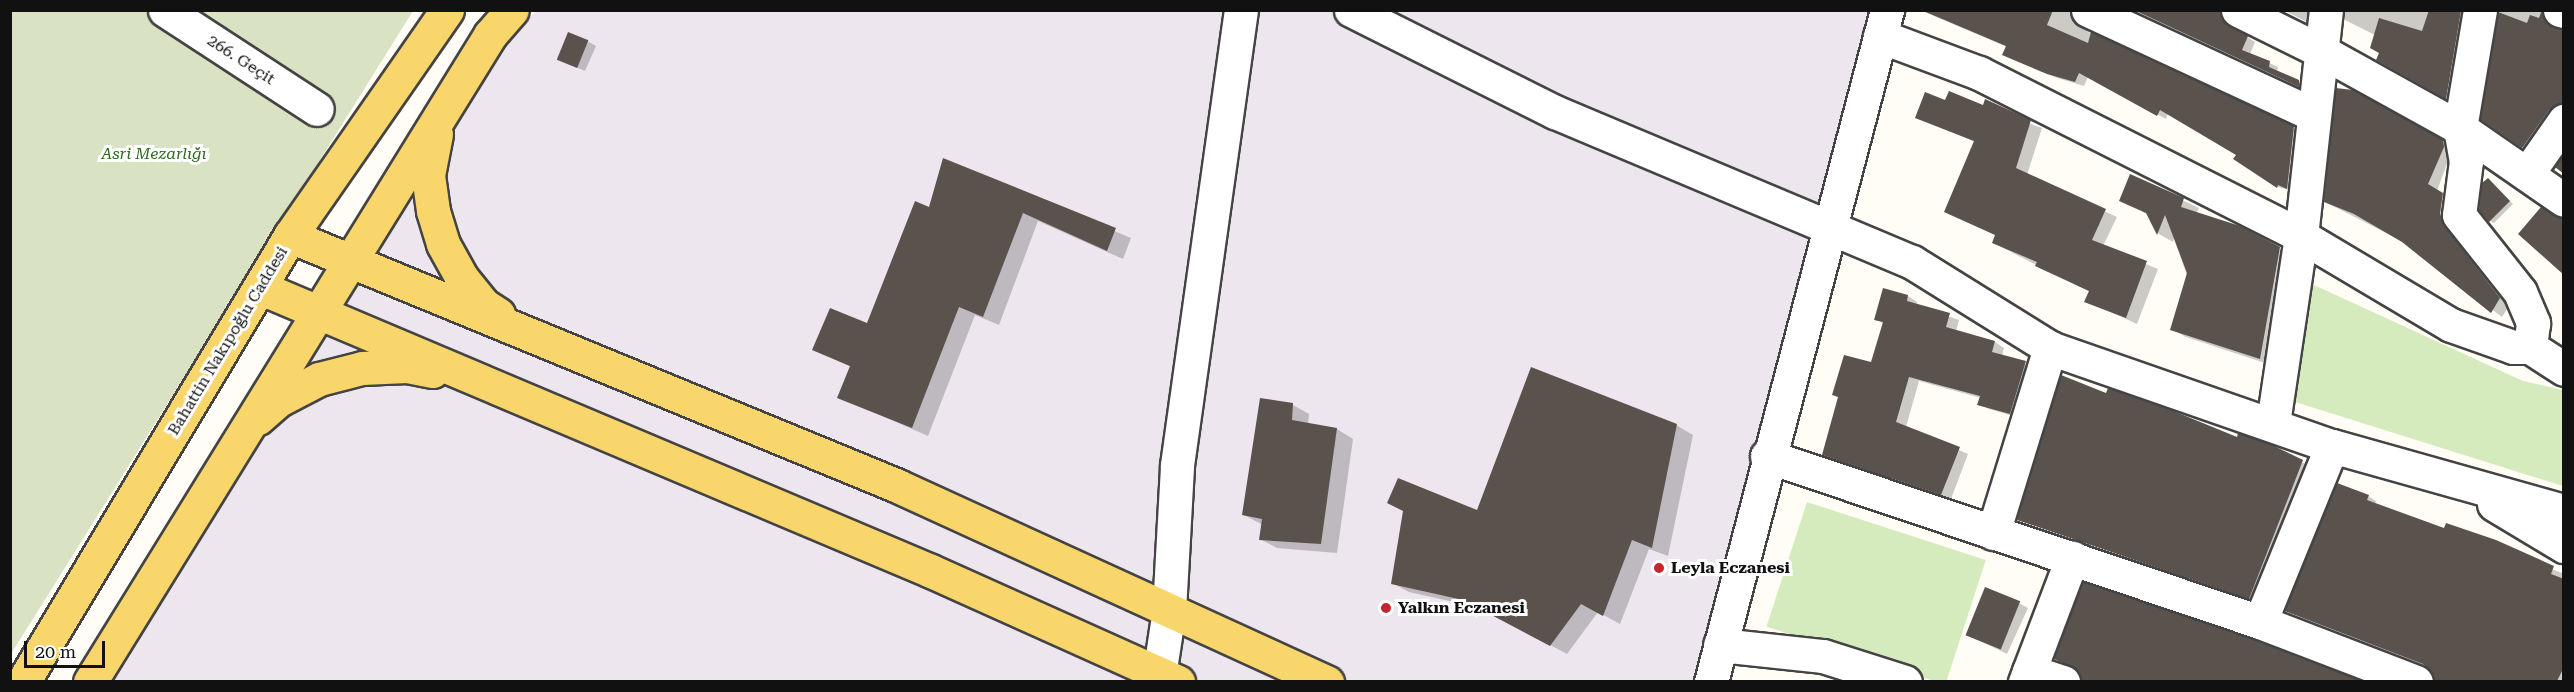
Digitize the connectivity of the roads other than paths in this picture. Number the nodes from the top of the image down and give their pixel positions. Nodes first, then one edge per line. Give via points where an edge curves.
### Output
1 (165, 10) edge
2 (447, 10) edge
3 (512, 10) edge
4 (1241, 10) edge
5 (1351, 10) edge
6 (2088, 10) edge
7 (2238, 10) edge
8 (2326, 10) edge
9 (2480, 10) edge
10 (2142, 21) edge
11 (1883, 23) edge
12 (2321, 51) junction
13 (448, 103) junction
14 (317, 109) dead end
15 (2314, 115) junction
16 (2564, 121) edge
17 (2460, 128) junction
18 (2527, 174) junction
19 (2564, 200) edge
20 (1828, 224) junction
21 (290, 236) junction
22 (2301, 236) junction
23 (348, 262) junction
24 (261, 288) junction
25 (318, 310) junction
26 (527, 333) junction
27 (2529, 347) junction
28 (2050, 348) junction
29 (2564, 369) edge
30 (506, 393) junction
31 (2274, 423) junction
32 (246, 429) junction
33 (2332, 446) junction
34 (1767, 456) junction
35 (2464, 486) junction
36 (2564, 511) edge
37 (1993, 533) junction
38 (2564, 546) edge
39 (2072, 558) junction
40 (1169, 610) junction
41 (2260, 622) junction
42 (1720, 645) junction
43 (2027, 676) edge
44 (1165, 678) edge
45 (23, 681) edge
46 (90, 681) edge
47 (1327, 681) edge
48 (1711, 681) edge
49 (1905, 681) edge
50 (2063, 681) edge
51 (2416, 681) edge

1 - 14 street, 266. Geçit
2 - 21 main road, Bahattin Nakıpoğlu Caddesi
3 - 13 main road via 490,35
4 - 40 street via 1177,465
5 - 20 street via 1555,112
6 - 10 street
7 - 12 street
8 - 12 street
9 - 17 street
10 - 15 street
11 - 20 street
11 - 22 street
12 - 15 street
12 - 17 street
13 - 23 main road
13 - 26 main road via 434,138 428,175 443,244 461,277 484,305
15 - 22 street
16 - 18 street
17 - 18 street
17 - 27 street via 2466,161 2459,215 2520,292 2533,323
18 - 19 street
20 - 28 street via 1912,262
20 - 34 street
21 - 23 main road
21 - 24 main road, Bahattin Nakıpoğlu Caddesi
22 - 27 street via 2451,325 2513,347
22 - 31 street
23 - 25 main road
23 - 26 main road
24 - 25 main road
24 - 45 main road, Bahattin Nakıpoğlu Caddesi
25 - 30 main road
25 - 32 main road
26 - 40 main road via 898,486
27 - 29 street
28 - 31 street
28 - 37 street
30 - 32 main road via 407,366 362,368 309,385 279,400
30 - 44 main road via 931,571
31 - 33 street
32 - 46 main road
33 - 35 street
33 - 41 street
34 - 37 street
34 - 42 street
35 - 36 street
35 - 38 street
37 - 39 street
39 - 41 street
39 - 43 street
40 - 44 street
40 - 47 main road
41 - 51 street
42 - 48 street
42 - 49 street via 1823,656
43 - 50 street

